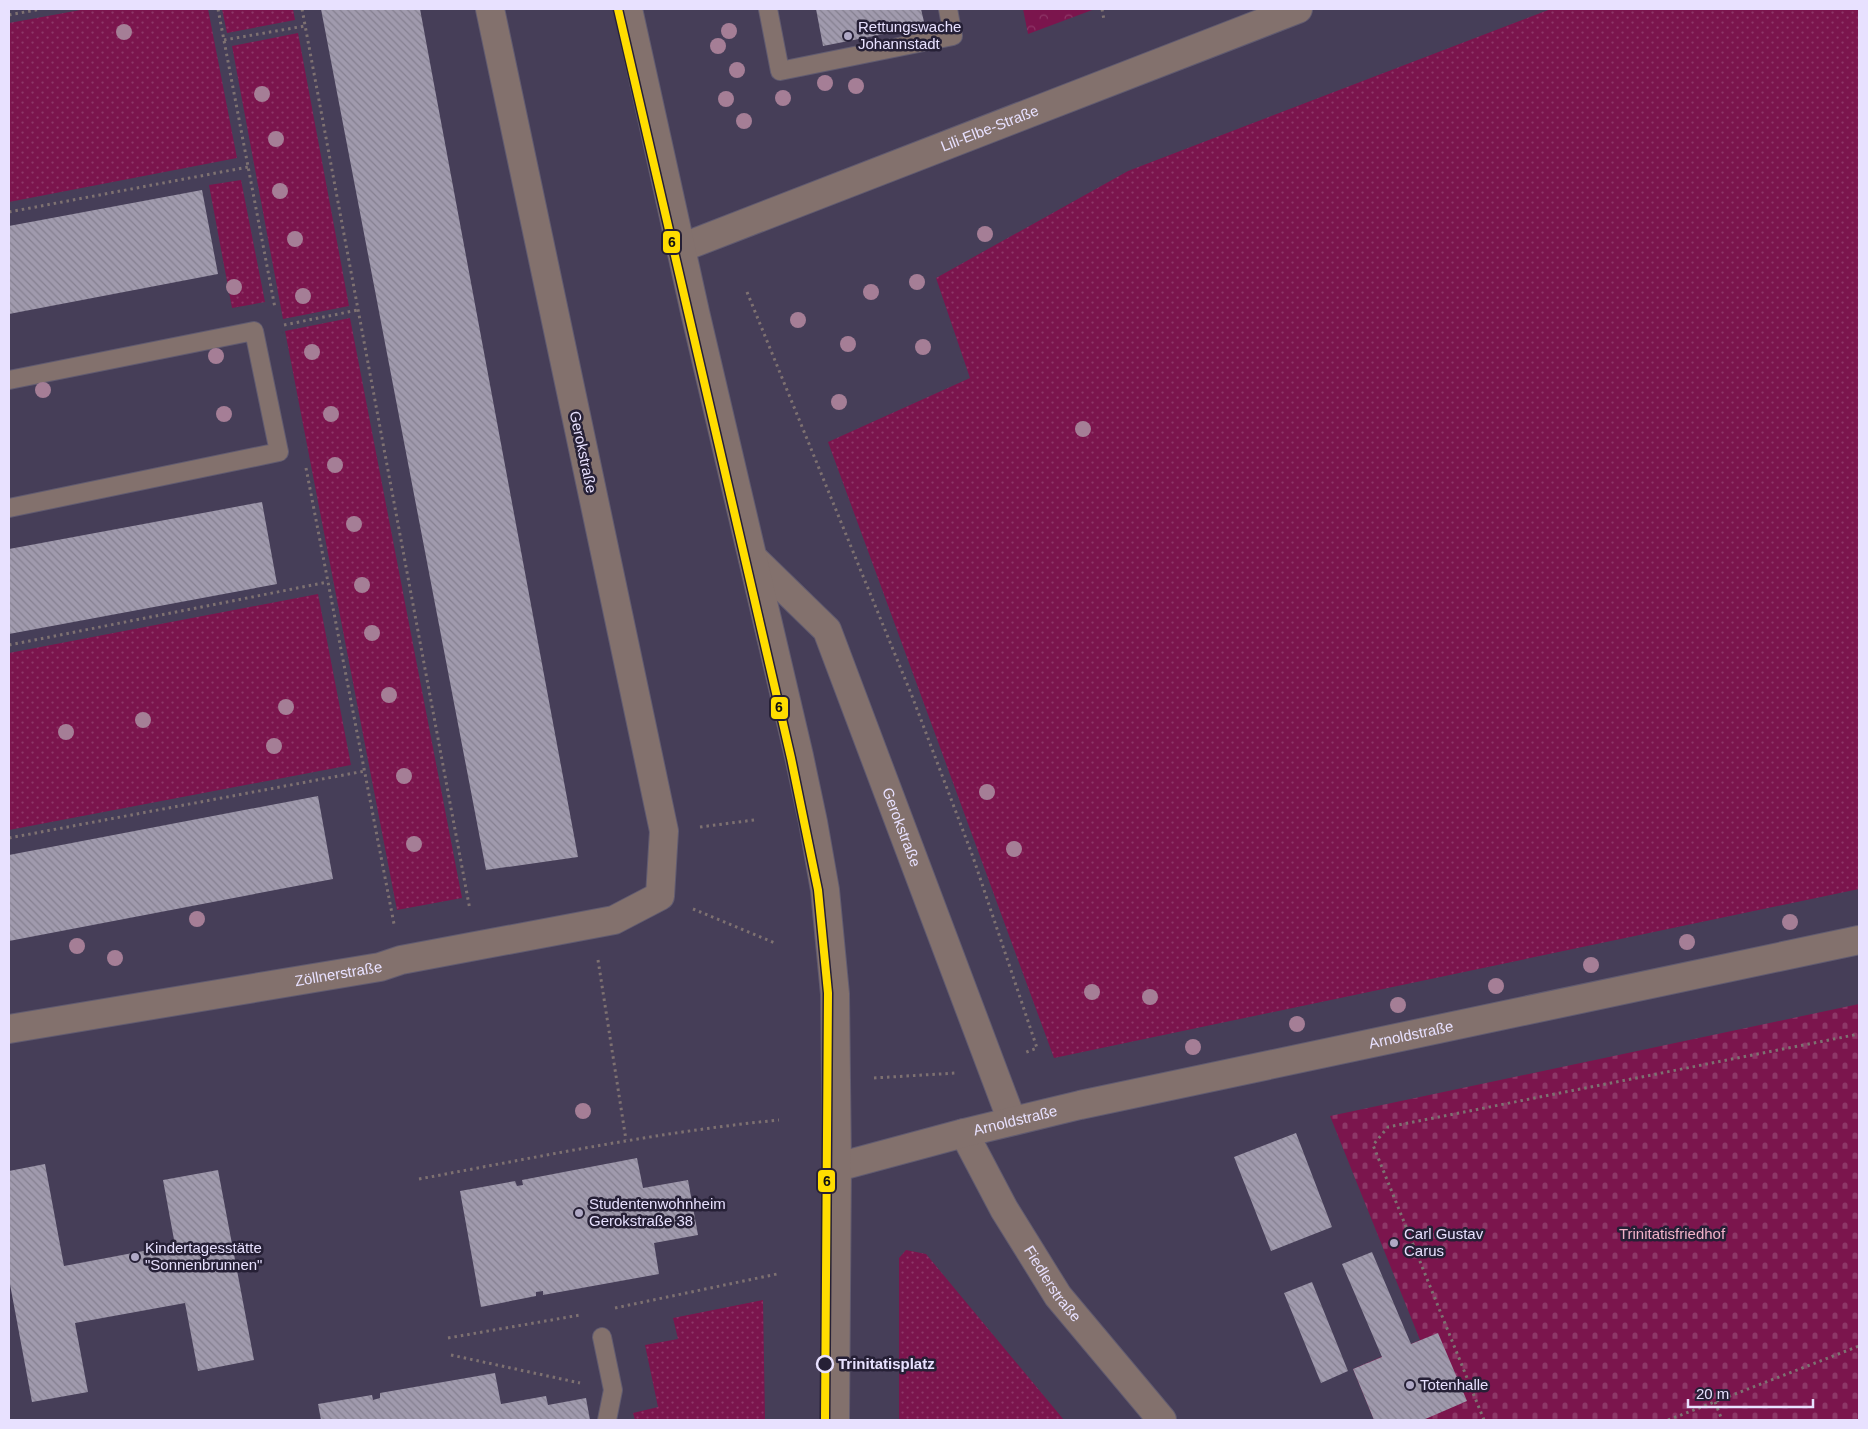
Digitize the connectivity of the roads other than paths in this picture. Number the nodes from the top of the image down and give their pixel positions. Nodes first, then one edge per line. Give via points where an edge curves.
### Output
1 (490, 9) edge
2 (628, 9) edge
3 (768, 9) edge
4 (948, 9) edge
5 (1298, 9) edge
6 (681, 248) junction
7 (9, 380) edge
8 (9, 508) edge
9 (753, 558) junction
10 (660, 896) joint
11 (1859, 940) edge
12 (9, 1029) edge
13 (1012, 1121) junction
14 (964, 1133) junction
15 (837, 1165) junction
16 (602, 1337) road end
17 (607, 1420) edge
18 (835, 1420) edge
19 (1162, 1420) edge

1 - 10 street, Gerokstraße via 664,831
2 - 6 street
3 - 4 lane via 780,71 953,36
5 - 6 street, Lili-Elbe-Straße
6 - 9 street
7 - 8 lane via 254,331 279,452
9 - 13 street, Gerokstraße via 827,630
9 - 15 street via 799,756 824,890 835,994
10 - 12 street, Zöllnerstraße via 614,920 401,960 380,967
11 - 13 street, Arnoldstraße
13 - 14 street, Arnoldstraße
14 - 15 street
14 - 19 street, Fiedlerstraße via 1004,1210 1058,1296
15 - 18 street
16 - 17 lane via 612,1390

